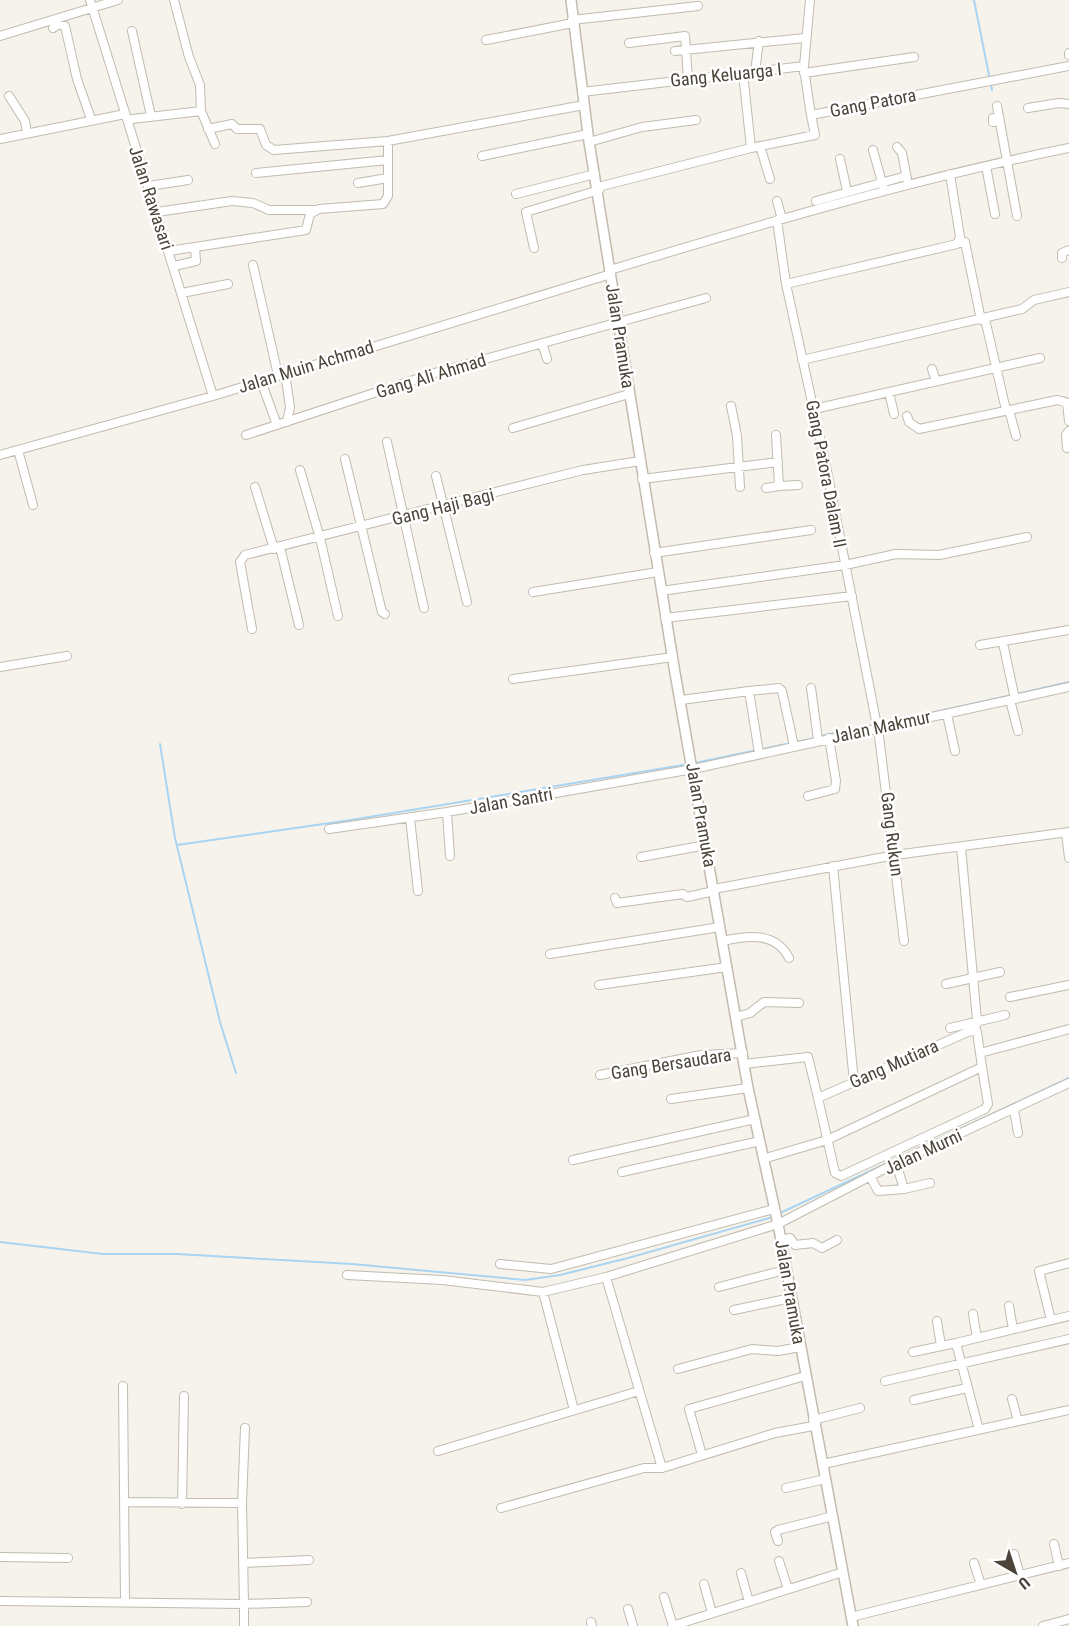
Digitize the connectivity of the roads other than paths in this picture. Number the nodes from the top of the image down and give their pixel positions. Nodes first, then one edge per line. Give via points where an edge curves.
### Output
1 (118, 0) edge
2 (174, 0) edge
3 (571, 0) edge
4 (810, 0) edge
5 (91, 4) edge
6 (698, 6) dead end
7 (573, 22) junction
8 (53, 28) dead end
9 (132, 31) dead end
10 (0, 36) edge
11 (805, 38) junction
12 (486, 40) dead end
13 (759, 41) junction
14 (628, 44) dead end
15 (687, 50) junction
16 (675, 51) dead end
17 (914, 57) dead end
18 (1069, 66) edge
19 (804, 70) junction
20 (755, 72) junction
21 (743, 73) junction
22 (688, 79) junction
23 (582, 92) junction
24 (9, 96) dead end
25 (1069, 104) edge
26 (584, 105) junction
27 (997, 106) dead end
28 (1028, 108) dead end
29 (201, 111) junction
30 (811, 115) junction
31 (151, 116) junction
32 (128, 117) junction
33 (91, 119) junction
34 (696, 120) dead end
35 (208, 129) junction
36 (27, 133) junction
37 (588, 138) junction
38 (0, 139) edge
39 (388, 141) junction
40 (215, 144) dead end
41 (760, 146) junction
42 (897, 147) dead end
43 (751, 148) junction
44 (1069, 148) edge
45 (873, 150) dead end
46 (482, 156) dead end
47 (840, 159) dead end
48 (1004, 159) junction
49 (388, 160) junction
50 (986, 166) junction
51 (256, 173) dead end
52 (595, 174) junction
53 (950, 174) junction
54 (388, 178) junction
55 (770, 179) dead end
56 (188, 180) dead end
57 (907, 180) junction
58 (358, 183) dead end
59 (149, 186) junction
60 (884, 186) junction
61 (598, 189) junction
62 (851, 193) junction
63 (516, 194) dead end
64 (837, 199) junction
65 (777, 201) dead end
66 (816, 201) dead end
67 (315, 210) junction
68 (156, 212) junction
69 (995, 214) dead end
70 (1017, 216) dead end
71 (779, 219) junction
72 (959, 243) junction
73 (195, 247) junction
74 (534, 249) dead end
75 (1069, 250) edge
76 (169, 251) junction
77 (1062, 258) dead end
78 (253, 265) dead end
79 (174, 266) junction
80 (611, 272) junction
81 (228, 284) dead end
82 (786, 284) junction
83 (1069, 292) edge
84 (182, 293) junction
85 (706, 298) dead end
86 (983, 319) junction
87 (618, 321) junction
88 (542, 343) junction
89 (1040, 358) dead end
90 (547, 359) dead end
91 (801, 360) junction
92 (994, 368) junction
93 (932, 369) dead end
94 (281, 374) junction
95 (261, 381) junction
96 (936, 381) junction
97 (889, 392) junction
98 (629, 394) junction
99 (213, 396) junction
100 (1065, 402) edge
101 (731, 406) dead end
102 (814, 409) junction
103 (1008, 410) junction
104 (894, 414) dead end
105 (907, 416) dead end
106 (1069, 421) edge
107 (287, 422) junction
108 (277, 425) junction
109 (513, 428) dead end
110 (1068, 432) edge
111 (246, 435) dead end
112 (776, 435) dead end
113 (1016, 436) dead end
114 (387, 442) dead end
115 (1067, 448) dead end
116 (18, 450) junction
117 (0, 455) edge
118 (345, 459) dead end
119 (640, 461) junction
120 (778, 462) junction
121 (739, 467) junction
122 (300, 470) dead end
123 (436, 476) dead end
124 (642, 479) junction
125 (798, 485) dead end
126 (779, 486) junction
127 (255, 487) dead end
128 (740, 487) dead end
129 (766, 488) dead end
130 (33, 505) dead end
131 (444, 507) junction
132 (405, 517) junction
133 (362, 527) junction
134 (811, 530) dead end
135 (1027, 537) dead end
136 (320, 538) junction
137 (277, 548) junction
138 (654, 554) junction
139 (845, 565) junction
140 (658, 572) junction
141 (661, 591) junction
142 (533, 592) dead end
143 (852, 596) junction
144 (466, 602) dead end
145 (424, 608) dead end
146 (385, 614) dead end
147 (338, 616) dead end
148 (665, 618) junction
149 (299, 626) dead end
150 (252, 629) dead end
151 (1069, 630) edge
152 (1003, 642) junction
153 (980, 645) dead end
154 (67, 656) dead end
155 (673, 657) junction
156 (0, 667) edge
157 (513, 680) dead end
158 (1069, 687) edge
159 (811, 688) dead end
160 (749, 691) junction
161 (1013, 696) junction
162 (681, 700) junction
163 (947, 714) junction
164 (876, 725) junction
165 (1018, 730) dead end
166 (818, 738) junction
167 (829, 738) junction
168 (794, 743) junction
169 (759, 751) junction
170 (956, 751) dead end
171 (693, 769) junction
172 (808, 796) dead end
173 (447, 812) junction
174 (410, 818) junction
175 (329, 829) dead end
176 (1067, 832) edge
177 (706, 845) junction
178 (961, 847) junction
179 (895, 855) junction
180 (450, 856) dead end
181 (641, 857) dead end
182 (1069, 858) edge
183 (833, 866) junction
184 (714, 890) junction
185 (417, 891) dead end
186 (615, 898) dead end
187 (720, 927) junction
188 (723, 941) junction
189 (904, 941) dead end
190 (550, 954) dead end
191 (789, 958) dead end
192 (727, 967) junction
193 (1000, 972) dead end
194 (973, 977) junction
195 (946, 984) dead end
196 (599, 985) dead end
197 (1069, 985) edge
198 (1010, 997) dead end
199 (799, 1002) dead end
200 (1005, 1015) dead end
201 (736, 1017) junction
202 (977, 1020) junction
203 (950, 1028) dead end
204 (1069, 1029) edge
205 (975, 1031) junction
206 (742, 1053) junction
207 (980, 1053) junction
208 (744, 1064) junction
209 (982, 1067) junction
210 (600, 1075) dead end
211 (854, 1082) junction
212 (1069, 1083) edge
213 (748, 1088) junction
214 (818, 1098) junction
215 (671, 1099) dead end
216 (1014, 1110) junction
217 (988, 1115) junction
218 (755, 1119) junction
219 (1018, 1133) dead end
220 (826, 1140) junction
221 (760, 1141) junction
222 (763, 1159) junction
223 (573, 1160) dead end
224 (896, 1163) junction
225 (622, 1172) dead end
226 (870, 1176) junction
227 (930, 1183) dead end
228 (904, 1189) junction
229 (774, 1209) junction
230 (778, 1224) junction
231 (780, 1240) junction
232 (837, 1240) dead end
233 (1069, 1263) edge
234 (500, 1264) dead end
235 (785, 1270) junction
236 (347, 1275) dead end
237 (606, 1277) junction
238 (719, 1287) dead end
239 (543, 1292) junction
240 (791, 1298) junction
241 (1009, 1306) dead end
242 (734, 1310) dead end
243 (973, 1314) dead end
244 (1069, 1316) edge
245 (1051, 1320) junction
246 (937, 1321) dead end
247 (1013, 1329) junction
248 (977, 1338) junction
249 (1069, 1339) edge
250 (956, 1343) junction
251 (941, 1346) junction
252 (800, 1347) junction
253 (913, 1352) dead end
254 (962, 1365) junction
255 (678, 1369) dead end
256 (805, 1376) junction
257 (885, 1381) dead end
258 (123, 1386) dead end
259 (967, 1388) junction
260 (639, 1391) junction
261 (184, 1396) dead end
262 (1012, 1399) dead end
263 (914, 1400) dead end
264 (860, 1408) dead end
265 (574, 1410) junction
266 (1069, 1410) edge
267 (1018, 1421) junction
268 (813, 1423) junction
269 (245, 1428) dead end
270 (979, 1430) junction
271 (438, 1451) dead end
272 (702, 1455) junction
273 (823, 1464) junction
274 (662, 1468) junction
275 (825, 1479) junction
276 (786, 1488) dead end
277 (125, 1502) junction
278 (242, 1503) junction
279 (182, 1504) junction
280 (501, 1508) dead end
281 (833, 1516) junction
282 (778, 1541) dead end
283 (1054, 1544) dead end
284 (1014, 1554) dead end
285 (0, 1557) edge
286 (68, 1558) dead end
287 (309, 1560) dead end
288 (779, 1561) dead end
289 (243, 1563) junction
290 (974, 1563) dead end
291 (1069, 1563) edge
292 (1059, 1566) junction
293 (843, 1572) junction
294 (741, 1573) dead end
295 (1020, 1576) junction
296 (704, 1584) dead end
297 (981, 1585) junction
298 (788, 1588) junction
299 (664, 1597) dead end
300 (0, 1601) edge
301 (125, 1601) junction
302 (307, 1602) dead end
303 (749, 1602) junction
304 (244, 1604) junction
305 (628, 1609) dead end
306 (712, 1613) junction
307 (1069, 1619) edge
308 (852, 1622) edge
309 (244, 1626) edge
310 (633, 1626) edge
311 (673, 1626) edge
312 (1043, 1626) edge

1 - 5 street
2 - 29 street via 200,85
3 - 7 street, Jalan Pramuka
4 - 11 street, Gang Keluarga I
5 - 10 street
5 - 32 street, Jalan Rawasari
6 - 7 street
7 - 12 street
7 - 23 street, Jalan Pramuka
8 - 33 street via 65,26
9 - 31 street
11 - 13 street
11 - 19 street, Gang Keluarga I
13 - 15 street
13 - 20 street
14 - 15 street via 685,36
15 - 16 street
15 - 22 street
17 - 19 street
18 - 30 street, Gang Patora
19 - 20 street, Gang Keluarga I
19 - 30 street
20 - 21 street, Gang Keluarga I
21 - 22 street, Gang Keluarga I
21 - 43 street
22 - 23 street, Gang Keluarga I
23 - 26 street, Jalan Pramuka
24 - 36 street via 25,121
25 - 28 street
26 - 37 street, Jalan Pramuka
26 - 39 street
27 - 48 street
29 - 31 street
29 - 35 street
30 - 41 street, Gang Patora via 815,135
31 - 32 street
32 - 33 street
32 - 59 street, Jalan Rawasari
33 - 36 street
34 - 37 street
35 - 39 street via 232,124 237,129 260,129 266,145 274,150
35 - 40 street
36 - 38 street
37 - 46 street via 536,143
37 - 52 street, Jalan Pramuka
39 - 49 street
41 - 43 street, Gang Patora
41 - 55 street
42 - 57 street via 902,153
43 - 61 street, Gang Patora
44 - 48 street
45 - 60 street
47 - 62 street
48 - 50 street
48 - 70 street
49 - 51 street
49 - 54 street
50 - 53 street
50 - 69 street
52 - 61 street, Jalan Pramuka
52 - 63 street
53 - 57 street
53 - 72 street
54 - 58 street
54 - 67 street via 388,200 383,204
56 - 59 street
57 - 60 street
59 - 68 street, Jalan Rawasari
60 - 62 street
61 - 74 street, Gang Patora via 526,212
61 - 80 street, Jalan Pramuka
62 - 64 street
64 - 66 street
64 - 71 street
65 - 71 street, Gang Patora Dalam II
67 - 68 street via 269,210 254,203 232,201
67 - 73 street via 306,230
68 - 76 street, Jalan Rawasari
71 - 80 street
71 - 82 street, Gang Patora Dalam II
72 - 82 street
72 - 86 street via 965,242
73 - 76 street
73 - 79 street via 196,261
75 - 77 street via 1062,253
76 - 79 street, Jalan Rawasari
78 - 94 street
79 - 84 street, Jalan Rawasari
80 - 87 street, Jalan Pramuka
80 - 94 street, Jalan Muin Achmad
81 - 84 street
82 - 91 street, Gang Patora Dalam II
83 - 86 street
84 - 99 street, Jalan Rawasari
85 - 87 street, Gang Ali Ahmad
86 - 91 street
86 - 92 street
87 - 88 street, Gang Ali Ahmad
87 - 98 street, Jalan Pramuka
88 - 90 street
88 - 107 street, Gang Ali Ahmad via 438,372
89 - 92 street
91 - 102 street, Gang Patora Dalam II
92 - 96 street
92 - 103 street
93 - 96 street
94 - 95 street, Jalan Muin Achmad
94 - 107 street via 290,407
95 - 99 street, Jalan Muin Achmad
95 - 108 street
96 - 97 street
97 - 102 street
97 - 104 street
98 - 109 street
98 - 119 street, Jalan Pramuka
99 - 116 street, Jalan Muin Achmad
100 - 103 street
100 - 106 street
101 - 121 street
102 - 139 street, Gang Patora Dalam II
103 - 105 street via 919,429
103 - 113 street
107 - 108 street, Gang Ali Ahmad
108 - 111 street, Gang Ali Ahmad
110 - 115 street
112 - 120 street
114 - 132 street
116 - 117 street, Jalan Muin Achmad
116 - 130 street
118 - 133 street
119 - 124 street, Jalan Pramuka
119 - 131 street, Gang Haji Bagi via 583,470
120 - 121 street
120 - 126 street
121 - 124 street
121 - 128 street
122 - 136 street
123 - 131 street
124 - 138 street, Jalan Pramuka
125 - 126 street
126 - 129 street
127 - 137 street
131 - 132 street, Gang Haji Bagi
131 - 144 street
132 - 133 street, Gang Haji Bagi
132 - 145 street
133 - 136 street, Gang Haji Bagi
133 - 146 street
134 - 138 street
135 - 139 street via 939,555 897,554
136 - 137 street, Gang Haji Bagi
136 - 147 street
137 - 149 street
137 - 150 street, Gang Haji Bagi via 245,555 240,562
138 - 140 street, Jalan Pramuka
139 - 141 street
139 - 143 street, Gang Patora Dalam II
140 - 141 street, Jalan Pramuka
140 - 142 street
141 - 148 street, Jalan Pramuka
143 - 148 street
143 - 164 street, Gang Patora Dalam II
148 - 155 street, Jalan Pramuka
151 - 152 street
152 - 153 street
152 - 161 street
154 - 156 street
155 - 157 street
155 - 162 street, Jalan Pramuka
158 - 161 street, Jalan Makmur
159 - 166 street
160 - 162 street
160 - 168 street via 771,687 783,691
160 - 169 street
161 - 163 street, Jalan Makmur
161 - 165 street
162 - 171 street, Jalan Pramuka
163 - 164 street, Jalan Makmur
163 - 170 street
164 - 167 street, Jalan Makmur
164 - 179 street, Gang Rukun
166 - 167 street, Jalan Makmur
166 - 168 street, Jalan Makmur
167 - 172 street via 835,789
168 - 169 street, Jalan Makmur
169 - 171 street, Jalan Makmur
171 - 173 street, Jalan Santri
171 - 177 street, Jalan Pramuka
173 - 174 street, Jalan Santri
173 - 180 street
174 - 175 street, Jalan Santri
174 - 185 street
176 - 178 street
176 - 182 street
177 - 181 street
177 - 184 street, Jalan Pramuka
178 - 179 street
178 - 194 street
179 - 183 street
179 - 189 street, Gang Rukun
183 - 184 street
183 - 211 street
184 - 186 street via 687,897 683,894 617,903
184 - 187 street, Jalan Pramuka
187 - 188 street, Jalan Pramuka
187 - 190 street
188 - 191 street via 762,937 778,943
188 - 192 street, Jalan Pramuka
192 - 196 street
192 - 201 street, Jalan Pramuka
193 - 194 street
194 - 195 street
194 - 202 street
197 - 198 street
199 - 201 street via 764,1002 750,1013
200 - 202 street
201 - 206 street, Jalan Pramuka
202 - 203 street
202 - 205 street
204 - 207 street
205 - 207 street
205 - 211 street, Gang Mutiara
206 - 208 street, Jalan Pramuka
206 - 210 street, Gang Bersaudara via 701,1055
207 - 209 street
208 - 213 street, Jalan Pramuka
208 - 214 street via 808,1057
209 - 217 street
209 - 220 street
211 - 214 street, Gang Mutiara
212 - 216 street, Jalan Murni
213 - 215 street
213 - 218 street, Jalan Pramuka
214 - 220 street
216 - 217 street, Jalan Murni
216 - 219 street
217 - 220 street via 841,1176 835,1173
217 - 224 street, Jalan Murni
218 - 221 street, Jalan Pramuka
218 - 223 street
220 - 222 street
221 - 222 street, Jalan Pramuka
221 - 225 street
222 - 229 street, Jalan Pramuka
224 - 226 street, Jalan Murni
224 - 228 street
226 - 228 street via 878,1191
226 - 230 street, Jalan Murni
227 - 228 street
229 - 230 street, Jalan Pramuka
229 - 234 street via 551,1269
230 - 231 street, Jalan Pramuka
230 - 237 street, Jalan Murni
231 - 232 street via 790,1238 795,1245 813,1243 822,1248
231 - 235 street, Jalan Pramuka
233 - 245 street via 1039,1271
235 - 238 street
235 - 240 street, Jalan Pramuka
236 - 239 street via 442,1280
237 - 239 street, Jalan Murni
237 - 260 street
239 - 265 street
240 - 242 street
240 - 252 street, Jalan Pramuka
241 - 247 street
243 - 248 street
244 - 245 street
245 - 247 street
246 - 251 street
247 - 248 street
248 - 250 street
249 - 254 street
250 - 251 street
250 - 254 street
251 - 253 street
252 - 255 street via 778,1351 752,1349
252 - 256 street, Jalan Pramuka
254 - 257 street
254 - 259 street
256 - 268 street, Jalan Pramuka
256 - 272 street via 689,1409
258 - 277 street
259 - 263 street
259 - 270 street
260 - 265 street
260 - 274 street
261 - 279 street
262 - 267 street
264 - 268 street
265 - 271 street
266 - 267 street
267 - 270 street
268 - 272 street
268 - 273 street, Jalan Pramuka
269 - 278 street
270 - 273 street
272 - 274 street
273 - 275 street, Jalan Pramuka
274 - 280 street via 644,1468
275 - 276 street
275 - 281 street, Jalan Pramuka
277 - 279 street
277 - 301 street
278 - 279 street
278 - 289 street
281 - 282 street via 778,1530
281 - 293 street, Jalan Pramuka
283 - 292 street
284 - 295 street
285 - 286 street
287 - 289 street
288 - 298 street
289 - 304 street
290 - 297 street
291 - 292 street
292 - 295 street
293 - 298 street
293 - 308 street, Jalan Pramuka
294 - 303 street
295 - 297 street
296 - 306 street
297 - 308 street
298 - 303 street
299 - 311 street
300 - 301 street
301 - 304 street
302 - 304 street
303 - 306 street
304 - 309 street
305 - 310 street
306 - 311 street
307 - 312 street

